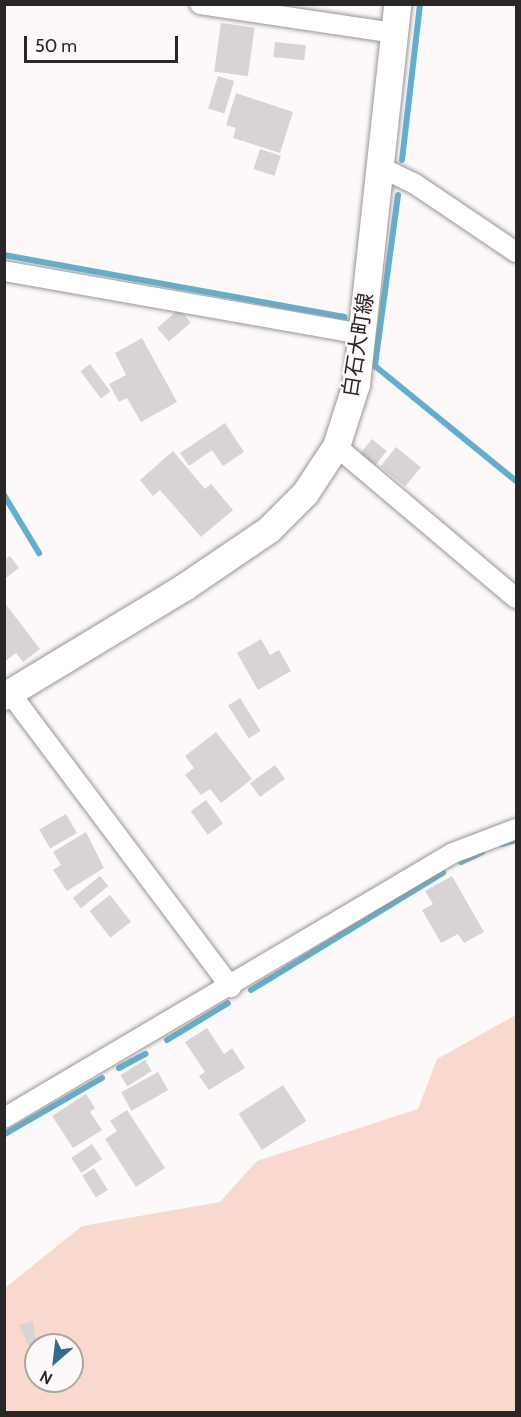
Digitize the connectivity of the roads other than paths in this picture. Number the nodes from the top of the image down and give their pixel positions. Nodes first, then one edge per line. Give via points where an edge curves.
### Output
1 (200, 4) edge
2 (397, 4) edge
3 (394, 33) junction
4 (380, 167) junction
5 (516, 252) edge
6 (4, 271) edge
7 (363, 334) junction
8 (336, 446) junction
9 (516, 598) edge
10 (8, 694) edge
11 (516, 829) edge
12 (231, 987) junction
13 (6, 1115) edge

1 - 3 street
2 - 3 main road, 白石大町線
3 - 4 main road, 白石大町線
4 - 5 street via 415,184
4 - 7 main road, 白石大町線
6 - 7 street
7 - 8 main road, 白石大町線 via 356,384
8 - 9 street
8 - 10 main road, 白石大町線 via 305,493 268,530 184,587
10 - 12 street
11 - 12 street via 453,853
12 - 13 street

